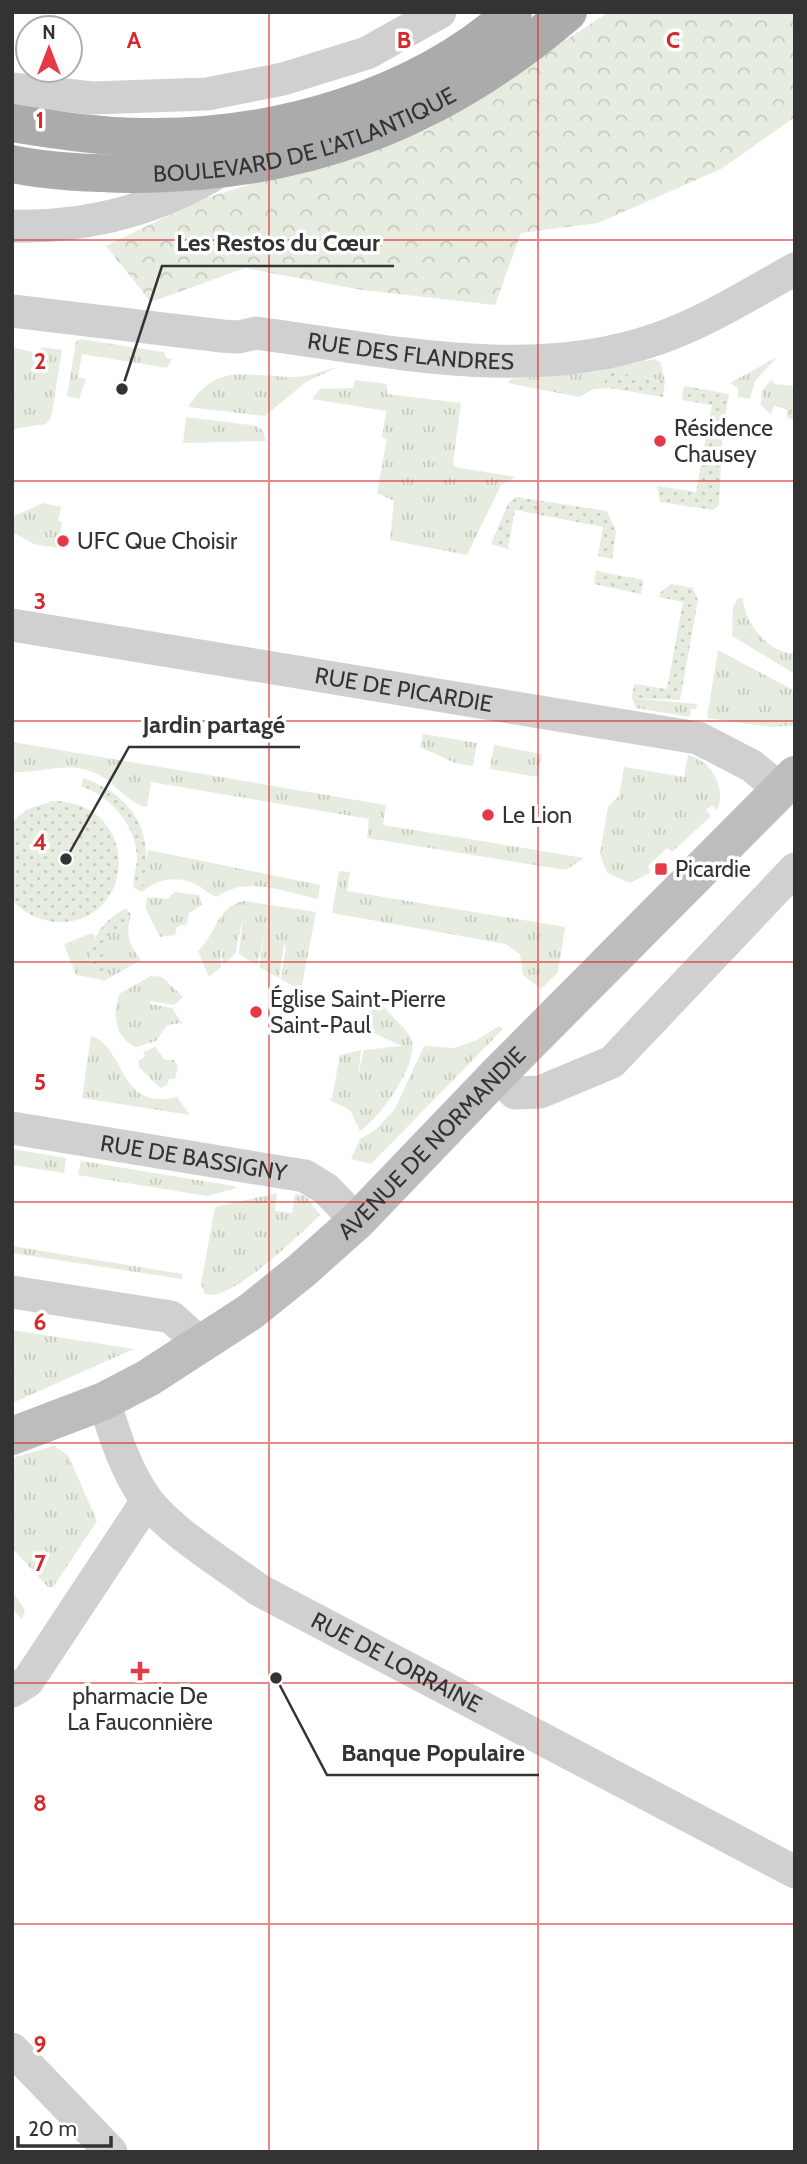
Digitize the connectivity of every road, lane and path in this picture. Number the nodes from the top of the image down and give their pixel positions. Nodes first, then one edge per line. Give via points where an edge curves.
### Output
1 (440, 12) edge
2 (513, 12) edge
3 (568, 12) edge
4 (12, 89) edge
5 (12, 122) edge
6 (12, 164) edge
7 (220, 171) junction
8 (12, 226) edge
9 (795, 269) edge
10 (12, 311) edge
11 (12, 625) edge
12 (788, 782) edge
13 (795, 869) edge
14 (497, 1075) junction
15 (12, 1128) edge
16 (357, 1221) junction
17 (12, 1292) edge
18 (202, 1345) junction
19 (104, 1401) junction
20 (12, 1436) edge
21 (147, 1501) junction
22 (12, 1691) edge
23 (795, 1872) edge
24 (12, 2049) edge
25 (110, 2152) edge

1 - 4 street via 367,53 283,79 207,94 92,98
2 - 5 main road, BOULEVARD DE L'ATLANTIQUE via 471,46 412,78 347,105 283,122 222,133 146,137 69,132
3 - 7 main road, BOULEVARD DE L'ATLANTIQUE via 479,81 424,111 302,155
6 - 7 main road, BOULEVARD DE L'ATLANTIQUE via 85,173
7 - 8 street via 182,194 119,216 52,227
9 - 10 street, RUE DES FLANDRES via 659,338 578,356 505,363 256,333 230,337
11 - 12 street, RUE DE PICARDIE via 698,738
12 - 14 main road, AVENUE DE NORMANDIE
13 - 14 street via 612,1062 540,1092 515,1093
14 - 16 main road, AVENUE DE NORMANDIE
15 - 16 street, RUE DE BASSIGNY via 304,1176 326,1189
16 - 18 main road, AVENUE DE NORMANDIE via 250,1312
17 - 18 street via 171,1317
18 - 19 main road, AVENUE DE NORMANDIE
19 - 20 main road, AVENUE DE NORMANDIE
19 - 21 street, RUE DE LORRAINE via 120,1454
21 - 22 street via 28,1681
21 - 23 street, RUE DE LORRAINE via 189,1539 259,1590
24 - 25 street

